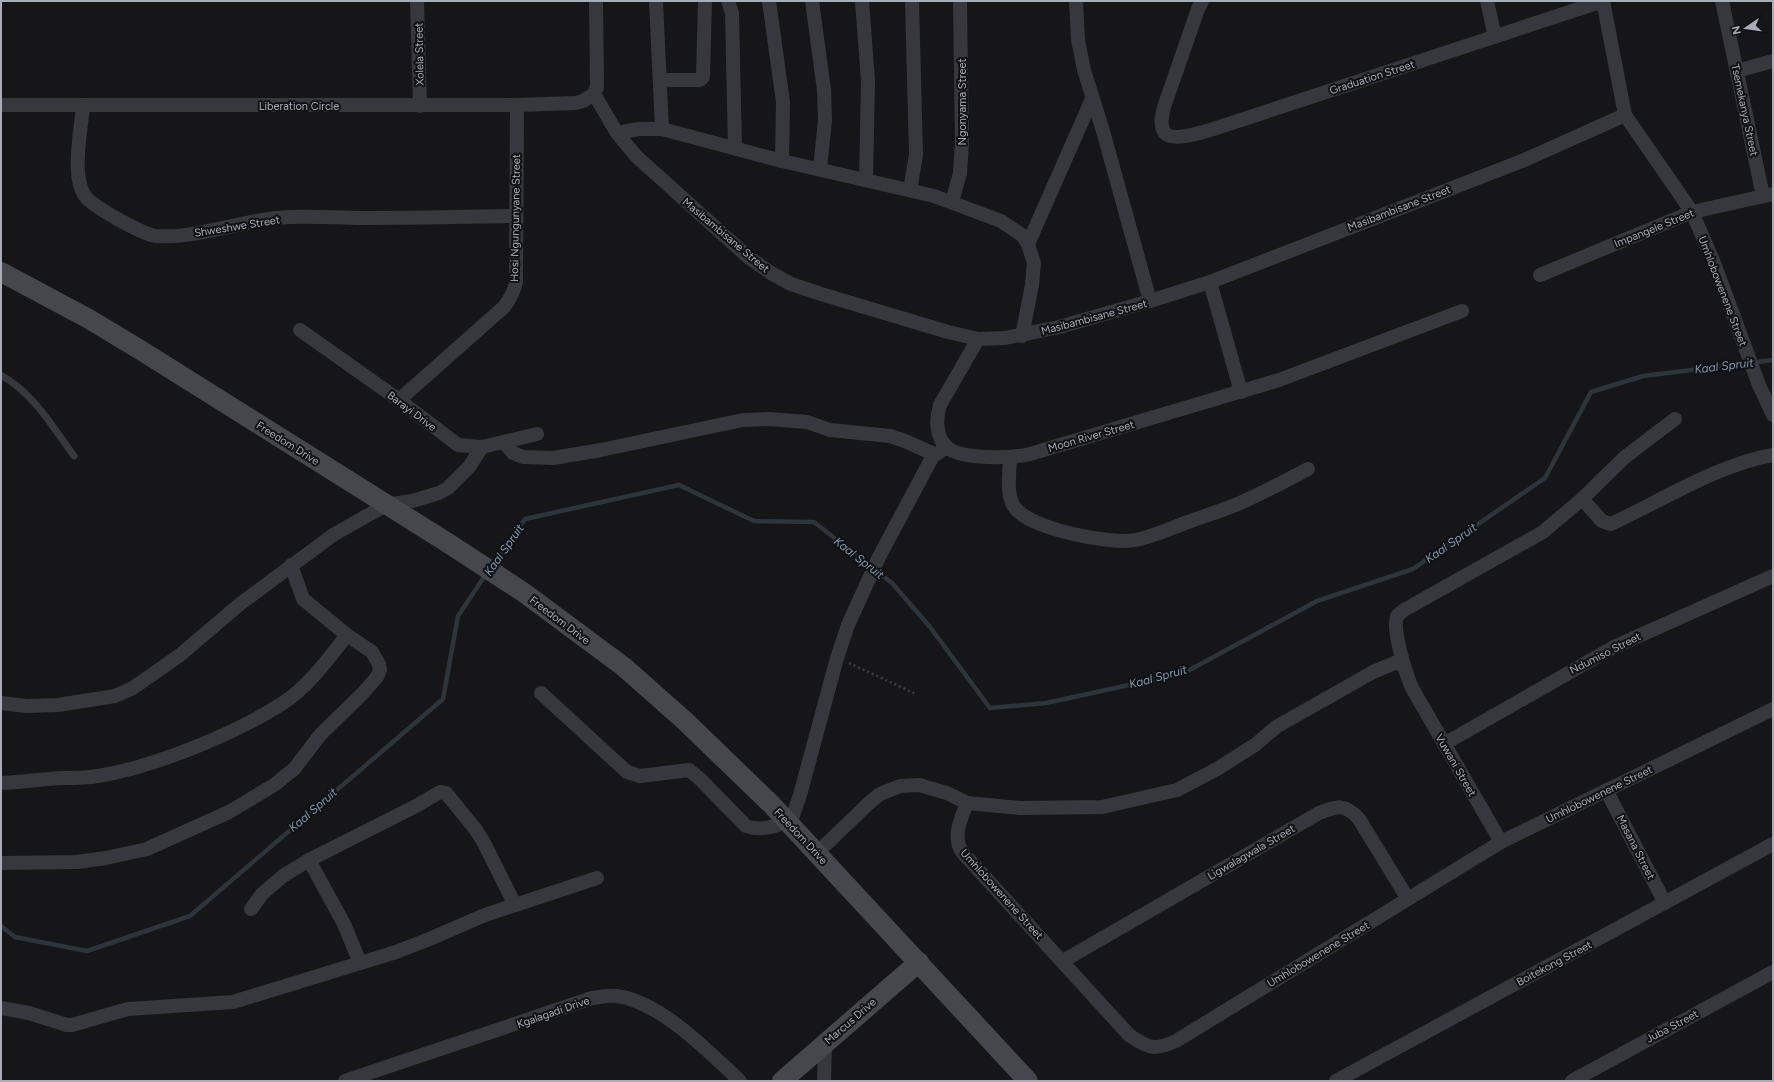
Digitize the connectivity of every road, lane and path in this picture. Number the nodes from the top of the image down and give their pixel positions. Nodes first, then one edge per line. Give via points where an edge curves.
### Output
1 (417, 1) edge
2 (596, 1) edge
3 (656, 1) edge
4 (705, 1) edge
5 (728, 1) edge
6 (769, 1) edge
7 (812, 1) edge
8 (862, 1) edge
9 (912, 1) edge
10 (960, 1) edge
11 (1076, 1) edge
12 (1202, 1) edge
13 (1486, 1) edge
14 (1603, 1) edge
15 (1722, 1) edge
16 (1495, 37) junction
17 (1773, 61) edge
18 (1737, 71) junction
19 (660, 80) junction
20 (594, 94) junction
21 (1092, 98) junction
22 (1, 105) edge
23 (517, 105) junction
24 (83, 106) junction
25 (420, 106) junction
26 (1625, 115) junction
27 (662, 129) junction
28 (617, 133) junction
29 (735, 148) junction
30 (782, 161) junction
31 (820, 169) junction
32 (866, 180) junction
33 (910, 190) junction
34 (1768, 195) edge
35 (952, 202) junction
36 (1692, 212) junction
37 (515, 216) junction
38 (1028, 244) junction
39 (1, 272) edge
40 (1540, 275) dead end
41 (1210, 282) junction
42 (1150, 301) junction
43 (1462, 311) dead end
44 (300, 330) dead end
45 (1022, 336) junction
46 (978, 339) junction
47 (1, 375) edge
48 (1241, 392) junction
49 (399, 400) junction
50 (1773, 415) edge
51 (1675, 419) dead end
52 (537, 434) dead end
53 (504, 442) junction
54 (482, 447) junction
55 (940, 450) junction
56 (1773, 455) edge
57 (74, 456) dead end
58 (1010, 457) junction
59 (1308, 469) dead end
60 (1582, 499) junction
61 (386, 504) junction
62 (291, 565) junction
63 (1773, 576) edge
64 (348, 635) junction
65 (837, 658) junction
66 (1403, 666) junction
67 (541, 693) dead end
68 (916, 694) dead end
69 (1, 703) edge
70 (1773, 709) edge
71 (1444, 744) junction
72 (1, 784) edge
73 (1606, 790) junction
74 (967, 803) junction
75 (788, 822) junction
76 (1501, 842) junction
77 (1773, 844) edge
78 (817, 853) junction
79 (309, 860) junction
80 (1, 863) edge
81 (597, 878) dead end
82 (1408, 899) junction
83 (1665, 904) junction
84 (515, 905) junction
85 (251, 909) dead end
86 (1063, 961) junction
87 (919, 962) junction
88 (360, 963) junction
89 (1773, 972) edge
90 (1, 1008) edge
91 (825, 1043) junction
92 (346, 1081) edge
93 (740, 1081) edge
94 (782, 1081) edge
95 (824, 1081) edge
96 (1028, 1081) edge
97 (1336, 1081) edge
98 (1572, 1081) edge

1 - 25 street, Xolela Street
2 - 20 street via 597,87
3 - 19 street
4 - 19 street via 703,77 700,80
5 - 29 street via 732,13
6 - 30 street via 783,102
7 - 31 street via 824,90 825,120
8 - 32 street via 868,81
9 - 33 street via 916,155
10 - 35 street, Ngonyama Street via 962,164
11 - 21 street via 1078,40
12 - 16 street, Graduation Street via 1164,107 1162,123 1167,134 1171,136 1186,136
13 - 16 street
14 - 16 street, Graduation Street
14 - 26 street
15 - 18 street, Tsemekanya Street
17 - 18 street
18 - 34 street, Tsemekanya Street
19 - 27 street
20 - 23 street, Liberation Circle via 575,103
20 - 28 street, Masibambisane Street
21 - 38 street
21 - 42 street
22 - 24 street, Liberation Circle
23 - 25 street, Liberation Circle
23 - 37 street, Hosi Ngungunyane Street
24 - 25 street, Liberation Circle
24 - 37 street, Shweshwe Street via 79,173 85,196 104,210 148,234 182,234 277,218
26 - 36 street, Umhlobowenene Street
26 - 41 street, Masibambisane Street via 1522,161
27 - 28 street via 639,128
27 - 29 street
28 - 46 street, Masibambisane Street via 636,156 670,188 748,257 771,273 791,284 821,294
29 - 30 street
30 - 31 street
31 - 32 street
32 - 33 street
33 - 35 street
34 - 36 street, Impangele Street
35 - 38 street via 1016,229
36 - 40 street, Impangele Street
36 - 50 street, Umhlobowenene Street
37 - 49 street, Hosi Ngungunyane Street via 516,282 511,297 504,307
38 - 45 street via 1034,267
39 - 61 street, Freedom Drive via 89,319
41 - 42 street, Masibambisane Street
41 - 48 street
42 - 45 street, Masibambisane Street
43 - 48 street, Moon River Street
44 - 49 street, Barayi Drive
45 - 46 street, Masibambisane Street
46 - 55 street via 937,413
47 - 57 lane via 13,381 35,403
48 - 58 street, Moon River Street via 1030,454
49 - 54 street, Barayi Drive via 454,442 465,446
51 - 60 street, Vuwani Street via 1625,456
52 - 53 street, Barayi Drive
53 - 54 street, Barayi Drive
53 - 55 street, Moon River Street via 513,452 523,457 553,458 743,420 769,419 807,422 830,430 890,436
54 - 61 street via 469,467 448,488 412,501
55 - 58 street, Moon River Street
55 - 65 street via 879,557 848,625
56 - 60 street via 1695,482 1611,524 1602,521
58 - 59 street via 1010,492 1013,504 1020,512 1062,532 1127,541 1153,535 1225,509
60 - 66 street, Vuwani Street via 1527,542 1400,613 1395,625
61 - 62 street via 333,535
61 - 75 street, Freedom Drive via 523,592 646,685
62 - 64 street via 303,599
62 - 69 street via 180,655 149,678 122,693 58,705 27,706
63 - 71 street, Ndumiso Street via 1614,647
64 - 72 street via 316,673 284,702 214,738 149,764 109,774
64 - 80 street via 372,652 380,670 377,677 320,734 294,769 274,785 229,812 185,833 133,853 77,862
65 - 68 path
65 - 75 street via 800,795
66 - 71 street, Vuwani Street via 1412,688
66 - 74 street via 1397,662 1388,665 1344,688 1276,727 1255,745 1217,769 1178,790 1116,805 1091,808 1020,808
67 - 75 street via 627,772 640,776 689,770 746,826 772,828
70 - 73 street, Umhlobowenene Street
71 - 76 street, Vuwani Street
73 - 76 street, Umhlobowenene Street
73 - 83 street, Masana Street
74 - 78 street via 920,784 900,786 869,803
74 - 86 street, Umhlobowenene Street via 957,832 960,848
75 - 78 street, Freedom Drive
76 - 82 street, Umhlobowenene Street
77 - 83 street, Boitekong Street
78 - 87 street, Freedom Drive
79 - 84 street via 442,792 484,842
79 - 85 street via 273,884
79 - 88 street via 344,924
81 - 84 street
82 - 86 street, Umhlobowenene Street via 1176,1041 1155,1048 1128,1034
82 - 86 street, Ligwalagwala Street via 1359,819 1344,807 1333,807
83 - 97 street, Boitekong Street
84 - 88 street via 410,947
87 - 91 street, Marcus Drive
87 - 96 street, Freedom Drive
88 - 90 street via 233,1002 128,1009 78,1024 67,1025 29,1013
89 - 98 street, Juba Street
91 - 94 street, Marcus Drive
91 - 95 street
92 - 93 street, Kgalagadi Drive via 592,998 617,996 634,1001 669,1020

